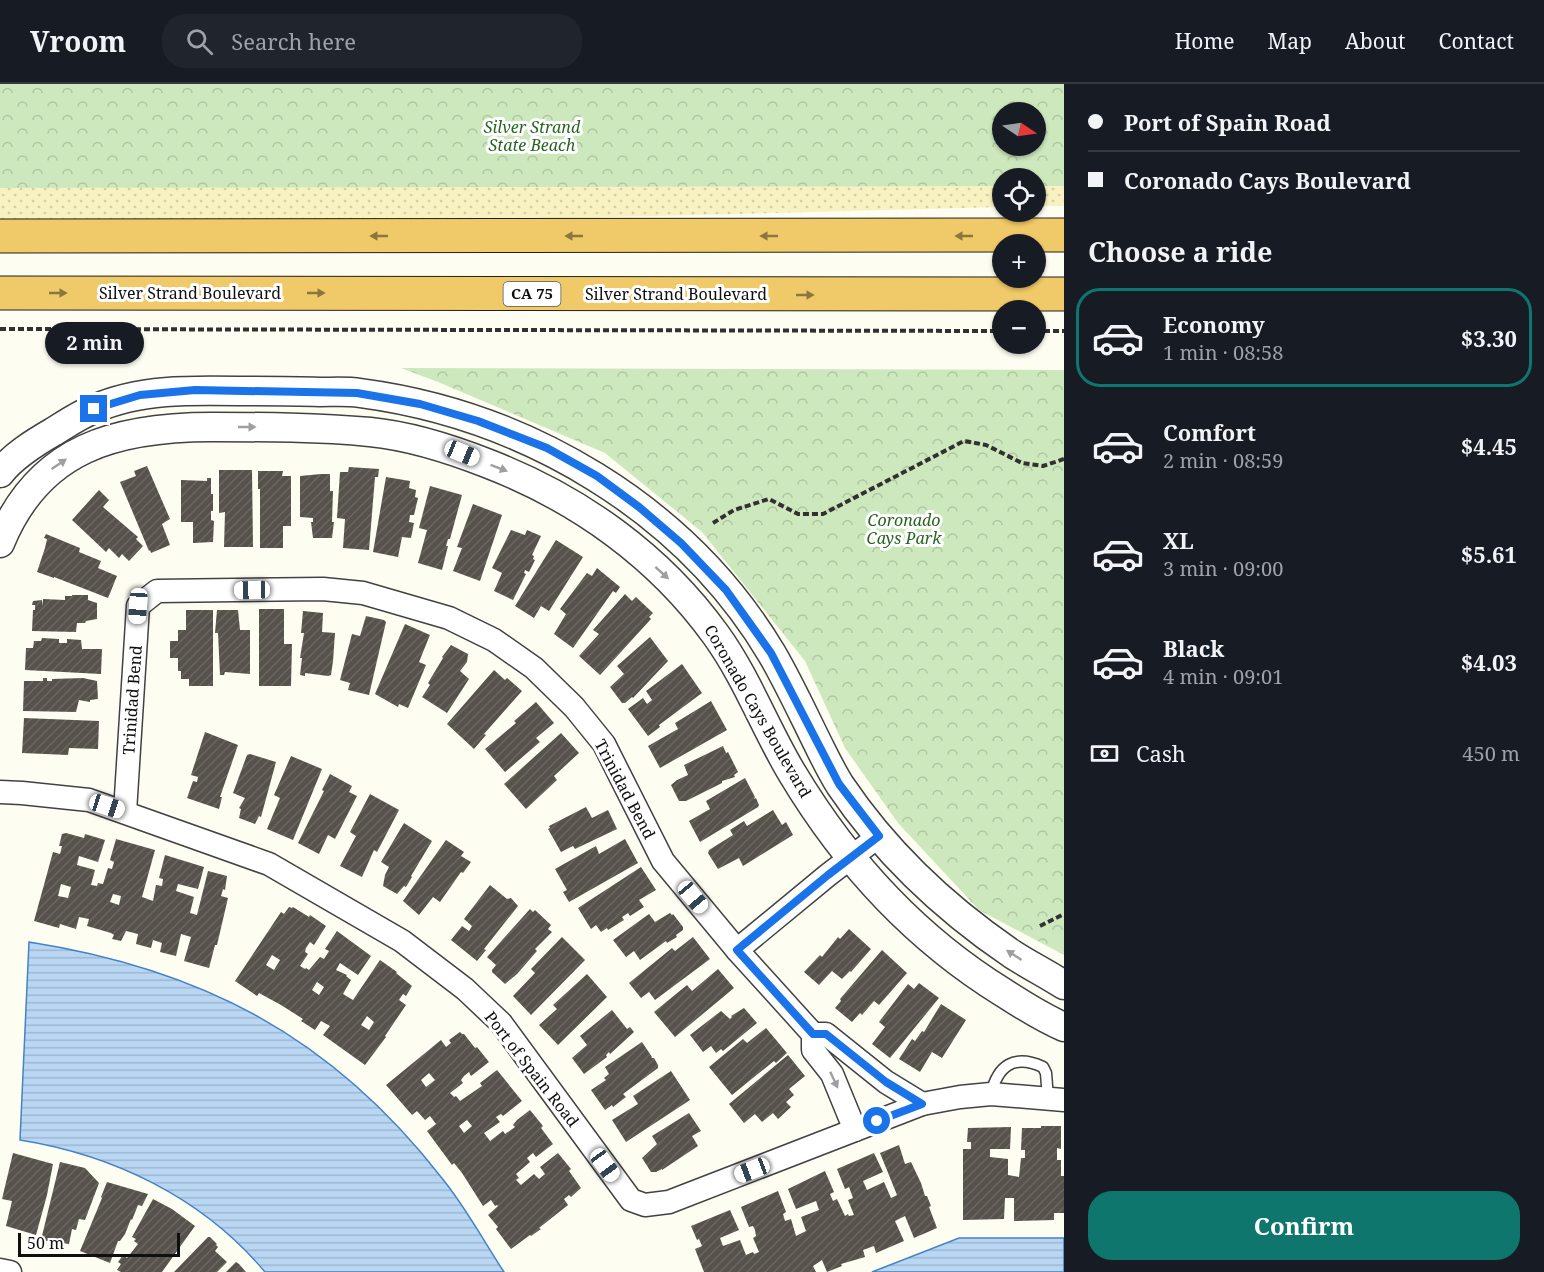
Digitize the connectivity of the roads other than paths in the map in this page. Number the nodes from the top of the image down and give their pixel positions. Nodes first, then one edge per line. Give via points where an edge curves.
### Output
1 (1064, 235) edge
2 (0, 236) edge
3 (0, 293) edge
4 (1064, 294) edge
5 (3, 463) edge
6 (32, 488) junction
7 (0, 543) edge
8 (0, 792) edge
9 (125, 812) junction
10 (879, 836) junction
11 (852, 858) junction
12 (737, 950) junction
13 (1064, 985) edge
14 (1064, 1027) edge
15 (813, 1034) junction
16 (991, 1094) junction
17 (1056, 1099) edge
18 (922, 1104) junction
19 (855, 1130) junction
20 (0, 1269) edge
21 (10, 1272) edge

1 -> 2 highway
3 -> 4 highway, Silver Strand Boulevard / CA 75
5 - 6 street
5 - 10 street, Coronado Cays Boulevard via 94,409 140,395 195,390 357,393 420,404 547,448 597,476 639,507 726,590 771,653 839,784
6 - 7 street, Coronado Cays Boulevard via 8,523
6 -> 11 street, Coronado Cays Boulevard via 52,467 81,450 130,433 181,427 372,432 445,447 513,473 562,497 619,534 678,587 717,636 791,771
8 - 9 street, Port of Spain Road via 89,800
9 - 12 street, Trinidad Bend via 138,606 157,591 323,589 363,593 449,618 494,640 534,668 574,707 603,744 663,861
9 - 19 street, Port of Spain Road via 269,864 402,941 447,975 501,1023 631,1200 645,1204 669,1202
10 - 11 street
13 -> 10 street, Coronado Cays Boulevard via 984,934 915,874
11 - 12 street
11 - 14 street, Coronado Cays Boulevard via 923,935 975,975
12 - 15 street, Trinidad Bend
15 - 18 street, Trinidad Bend via 826,1034 886,1082
15 -> 19 street, Trinidad Bend via 813,1050 832,1074
16 - 17 street, Port of Spain Road
16 - 17 lane via 995,1077 1007,1065 1021,1061 1043,1067
16 - 18 street, Port of Spain Road
18 - 19 street, Port of Spain Road
20 - 21 street

